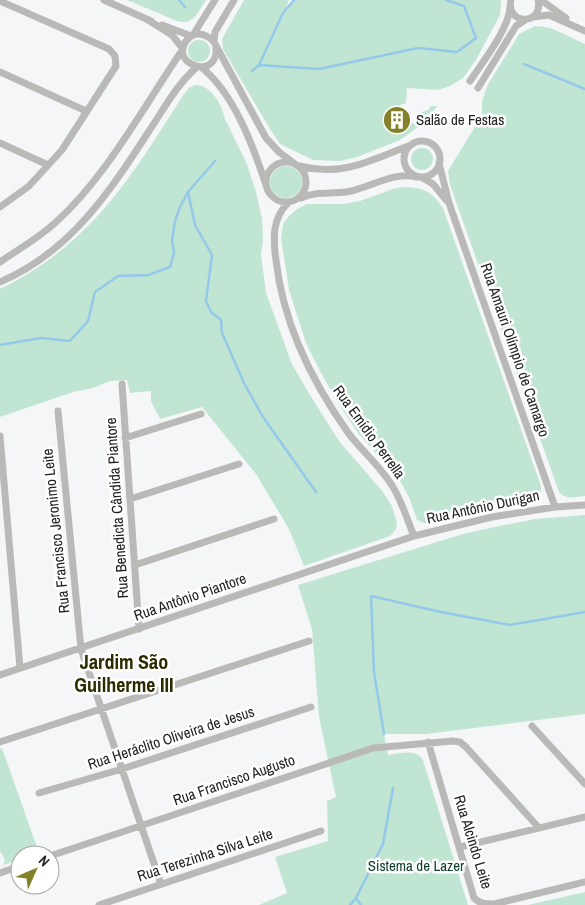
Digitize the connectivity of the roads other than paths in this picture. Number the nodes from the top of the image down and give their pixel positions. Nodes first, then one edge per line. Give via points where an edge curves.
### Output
1 (104, 0) edge
2 (215, 0) edge
3 (234, 0) edge
4 (539, 0) edge
5 (0, 1) edge
6 (510, 2) edge
7 (533, 17) junction
8 (148, 20) junction
9 (525, 20) junction
10 (576, 26) junction
11 (585, 31) edge
12 (192, 36) junction
13 (215, 45) junction
14 (183, 49) junction
15 (188, 62) junction
16 (172, 65) junction
17 (199, 67) junction
18 (0, 72) edge
19 (470, 81) dead end
20 (478, 88) dead end
21 (86, 111) junction
22 (0, 143) edge
23 (408, 146) junction
24 (440, 162) junction
25 (48, 165) junction
26 (297, 165) junction
27 (419, 177) junction
28 (266, 185) junction
29 (298, 199) junction
30 (288, 203) junction
31 (449, 203) junction
32 (0, 207) edge
33 (0, 262) edge
34 (0, 282) edge
35 (122, 384) dead end
36 (58, 411) dead end
37 (201, 414) dead end
38 (0, 436) edge
39 (126, 438) junction
40 (239, 464) dead end
41 (130, 499) junction
42 (585, 505) edge
43 (555, 507) junction
44 (274, 519) dead end
45 (414, 536) junction
46 (389, 544) joint
47 (135, 565) junction
48 (139, 629) junction
49 (309, 641) dead end
50 (81, 649) junction
51 (20, 668) junction
52 (0, 675) edge
53 (311, 707) dead end
54 (101, 709) junction
55 (532, 726) dead end
56 (0, 742) edge
57 (428, 742) junction
58 (122, 769) junction
59 (585, 784) edge
60 (40, 793) dead end
61 (585, 818) edge
62 (141, 826) junction
63 (539, 828) junction
64 (321, 831) dead end
65 (460, 847) junction
66 (60, 853) edge
67 (585, 882) edge
68 (161, 884) junction
69 (99, 905) edge

1 - 8 street
2 - 12 street
3 - 13 street via 215,32
4 - 7 street
4 - 10 street
5 - 21 street via 108,49 114,56 116,66
6 - 9 street via 516,17
6 - 19 street via 506,25
7 - 9 street
7 - 10 street via 549,15
8 - 12 street
8 - 14 street via 172,35
9 - 20 street via 516,26
10 - 11 street
12 - 13 street via 203,34
12 - 14 street
13 - 17 street via 213,60
13 - 26 street via 266,138
14 - 15 street
14 - 16 street
15 - 16 street
15 - 17 street
16 - 33 street via 78,201 55,223
17 - 28 street via 222,89 252,146
17 - 34 street via 181,82 115,184 74,233 28,267
18 - 21 street
21 - 25 street via 62,150
22 - 25 street
23 - 24 street via 419,141 430,143 438,152
23 - 26 street via 339,170 314,170
23 - 27 street via 404,163 408,171
24 - 27 street via 431,174
24 - 31 street, Rua Amauri Olímpio de Camargo
25 - 32 street via 29,186
26 - 28 street via 282,162 274,166 268,173
26 - 29 street via 306,181 304,193
27 - 29 street via 399,176 354,190 317,192
27 - 31 street, Rua Amauri Olímpio de Camargo via 433,184
28 - 30 street via 274,198
29 - 30 street
30 - 45 street, Rua Emídio Perrella via 280,213 274,240 281,291 292,329 329,404 392,485
31 - 43 street, Rua Amauri Olímpio de Camargo
35 - 39 street, Rua Benedicta Cândida Piantore
36 - 50 street, Rua Francisco Jeronimo Leite
37 - 39 street
38 - 51 street
39 - 41 street, Rua Benedicta Cândida Piantore
40 - 41 street
41 - 47 street, Rua Benedicta Cândida Piantore
42 - 43 street, Rua Antônio Durigan
43 - 45 street, Rua Antônio Durigan via 492,517
44 - 47 street
45 - 46 street, Rua Antônio Durigan
46 - 48 street, Rua Antônio Piantore
47 - 48 street, Rua Benedicta Cândida Piantore
48 - 50 street, Rua Antônio Piantore
49 - 54 street
50 - 51 street, Rua Antônio Piantore
50 - 54 street, Rua Francisco Jeronimo Leite
51 - 52 street, Rua Antônio Piantore
53 - 58 street, Rua Heráclito Oliveira de Jesus
54 - 56 street
54 - 58 street, Rua Francisco Jeronimo Leite
55 - 59 street
57 - 62 street, Rua Francisco Augusto via 355,753
57 - 63 street, Rua Francisco Augusto via 460,742
57 - 65 street, Rua Alcindo Leite
58 - 60 street, Rua Heráclito Oliveira de Jesus
58 - 62 street, Rua Francisco Jeronimo Leite
61 - 63 street
62 - 66 street, Rua Francisco Augusto
62 - 68 street, Rua Francisco Jeronimo Leite
63 - 65 street
64 - 68 street, Rua Terezinha Silva Leite
65 - 67 street, Rua Alcindo Leite via 474,898 486,904
68 - 69 street, Rua Terezinha Silva Leite

